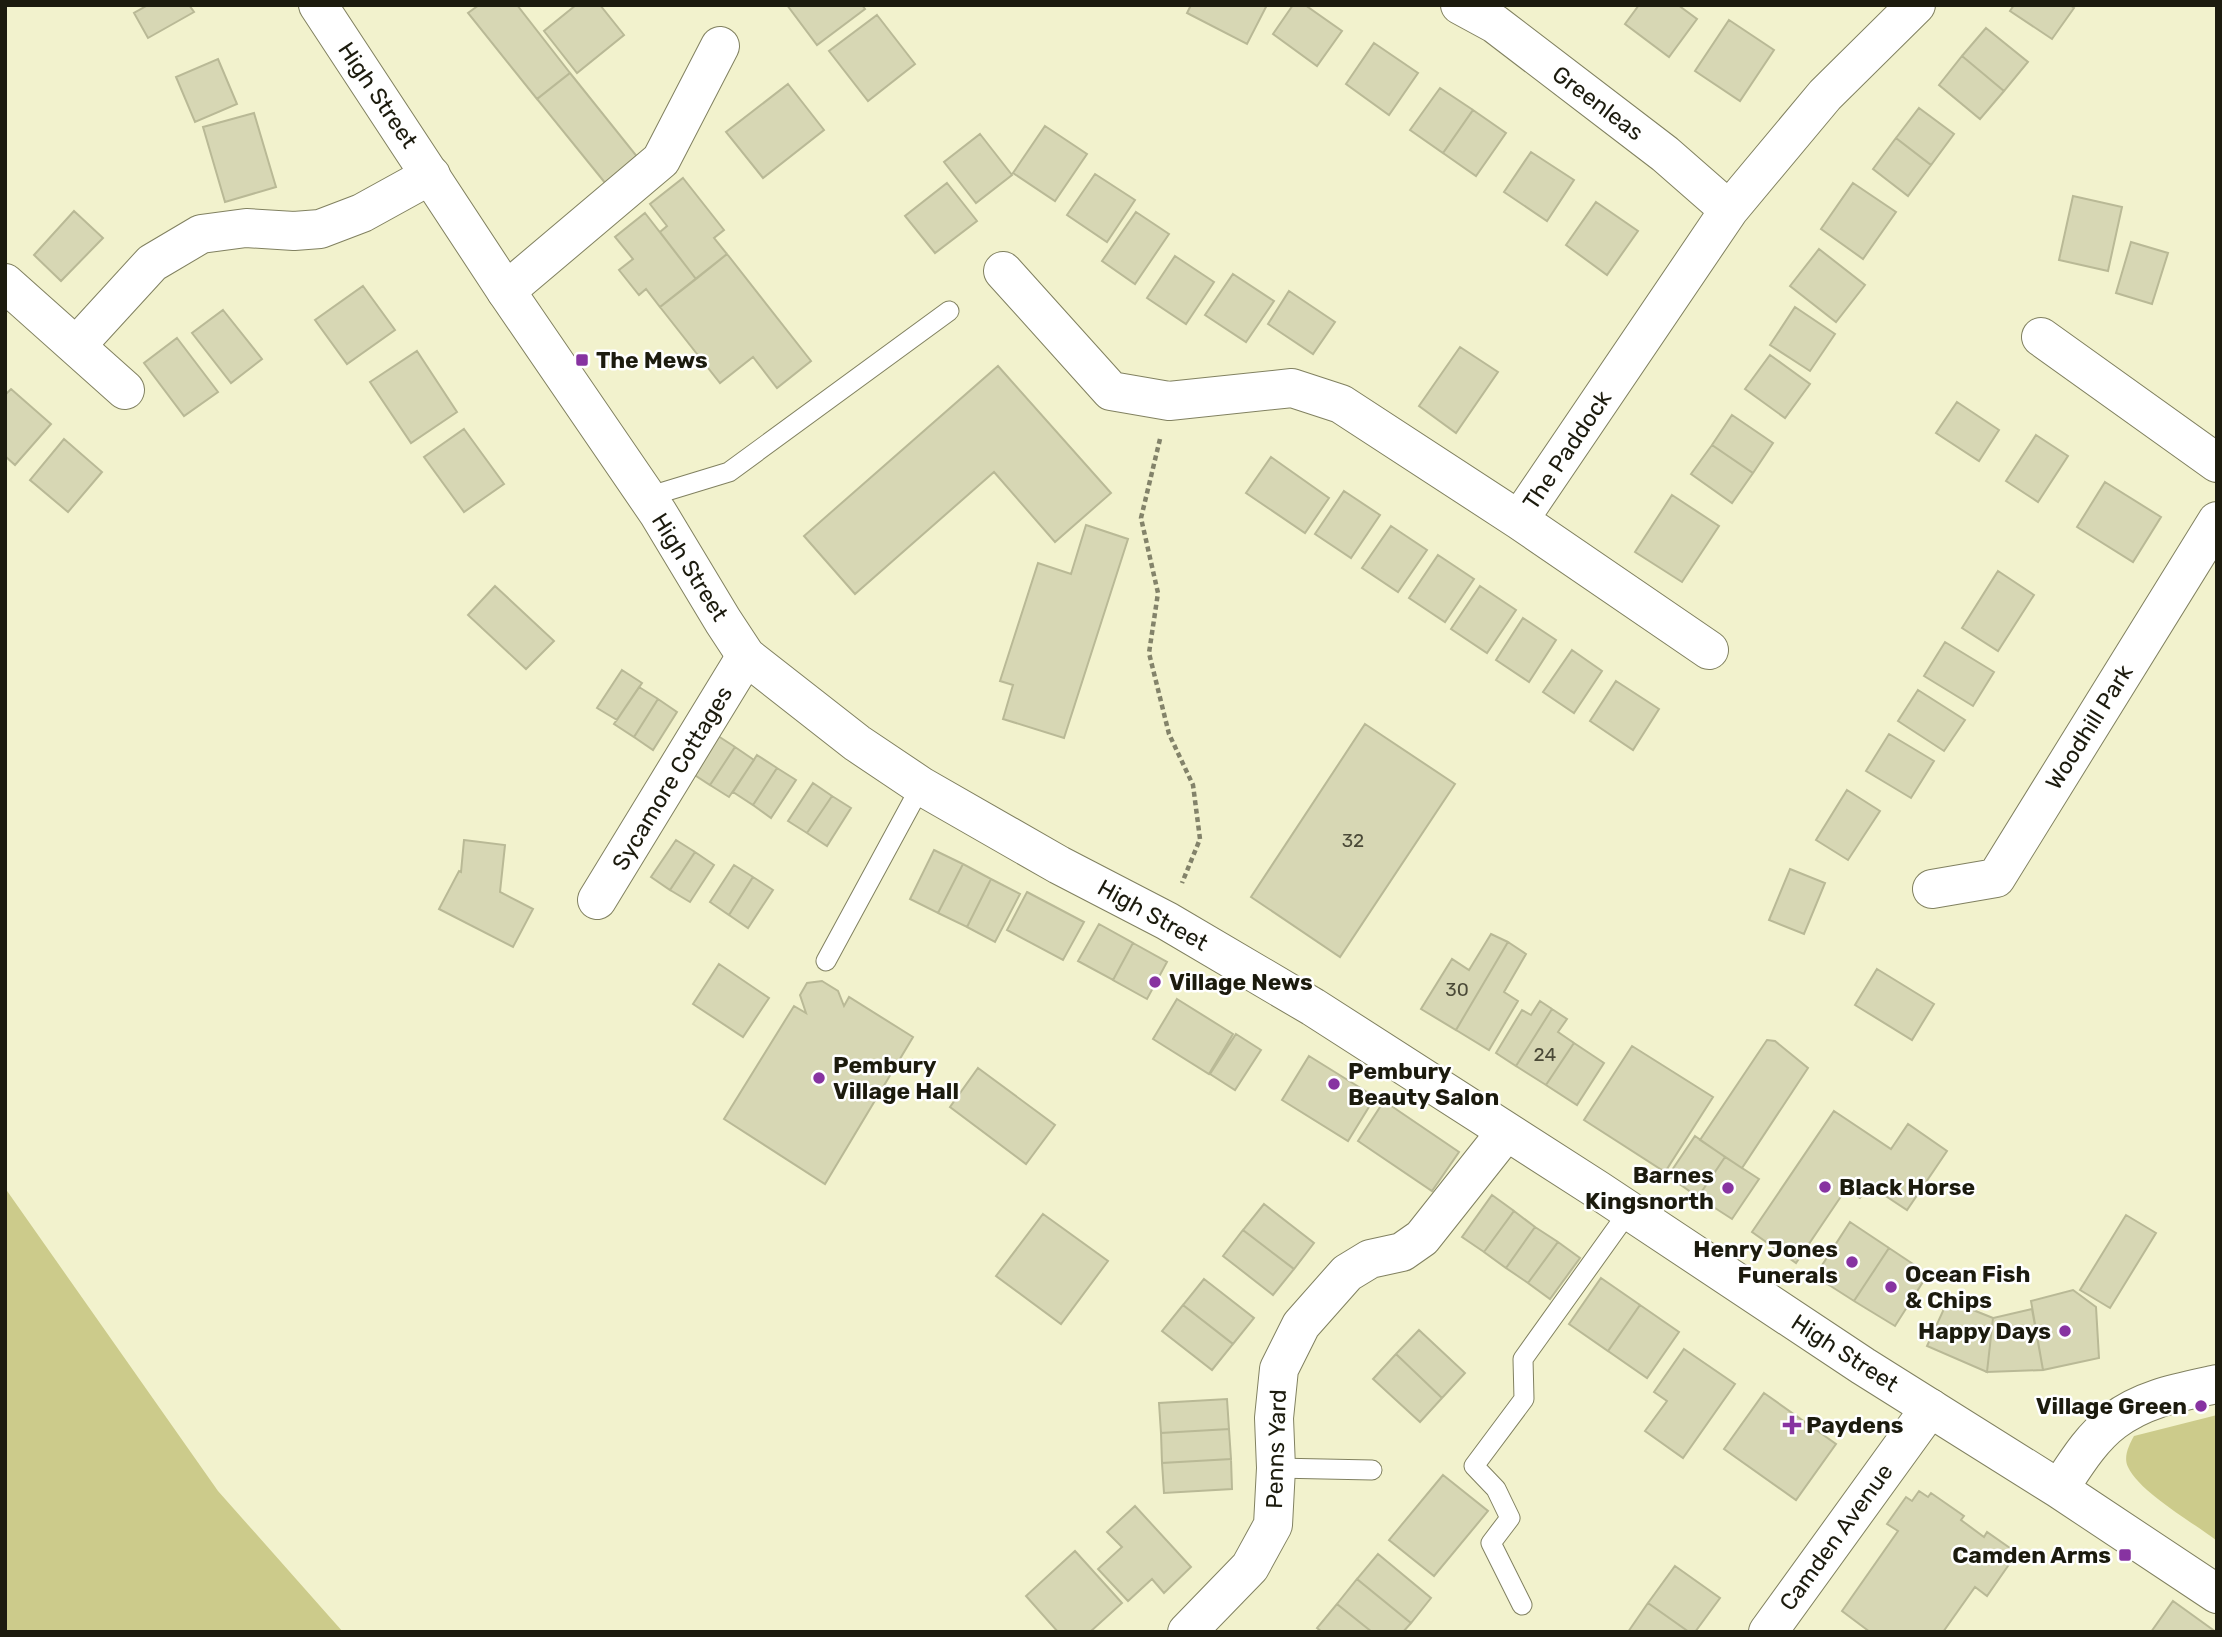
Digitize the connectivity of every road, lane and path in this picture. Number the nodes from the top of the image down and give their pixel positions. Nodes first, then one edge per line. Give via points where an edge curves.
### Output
1 (318, 5) edge
2 (1460, 5) edge
3 (1916, 5) edge
4 (720, 46) dead end
5 (431, 175) junction
6 (1730, 210) junction
7 (1003, 271) dead end
8 (5, 283) edge
9 (506, 291) junction
10 (949, 311) dead end
11 (2041, 337) dead end
12 (76, 346) junction
13 (125, 390) dead end
14 (1169, 401) junction
15 (2217, 463) edge
16 (647, 497) junction
17 (1519, 520) junction
18 (2217, 521) edge
19 (1709, 650) dead end
20 (746, 656) junction
21 (921, 786) junction
22 (1932, 889) dead end
23 (597, 900) dead end
24 (1167, 921) junction
25 (826, 961) dead end
26 (1506, 1132) junction
27 (1629, 1211) junction
28 (2217, 1384) edge
29 (1930, 1408) junction
30 (1276, 1468) junction
31 (1372, 1470) dead end
32 (2059, 1489) junction
33 (2217, 1594) edge
34 (1522, 1605) dead end
35 (1187, 1632) edge
36 (1768, 1632) edge

1 - 5 street, High Street
2 - 6 street, Greenleas via 1496,24
3 - 6 street, The Paddock via 1825,95
4 - 9 street via 661,160
5 - 9 street, High Street
5 - 12 street via 362,213 320,229 246,228 201,234 152,263
6 - 17 street, The Paddock
7 - 14 street, The Paddock via 1111,391
8 - 12 street
9 - 16 street, High Street
10 - 16 lane via 729,471
11 - 15 street
12 - 13 street
14 - 17 street, The Paddock via 1292,388 1341,404
14 - 24 path via 1141,518 1158,593 1149,653 1169,734 1193,785 1200,839
16 - 20 street, High Street
17 - 19 street
18 - 22 street, Woodhill Park via 1996,878
20 - 21 street, High Street via 857,743
20 - 23 street, Sycamore Cottages
21 - 24 street, High Street
21 - 25 lane
24 - 26 street, High Street via 1313,1007
26 - 27 street, High Street
26 - 30 street, Penns Yard via 1422,1238 1402,1252 1370,1259 1348,1273 1301,1325 1279,1369 1274,1418
27 - 29 street, High Street
27 - 34 lane via 1523,1359 1524,1399 1474,1466 1496,1489 1510,1518 1491,1543
28 - 32 street via 2155,1399 2113,1421
29 - 32 street, High Street
29 - 36 street, Camden Avenue
30 - 31 lane
30 - 35 street, Penns Yard via 1273,1525 1251,1567
32 - 33 street, High Street

